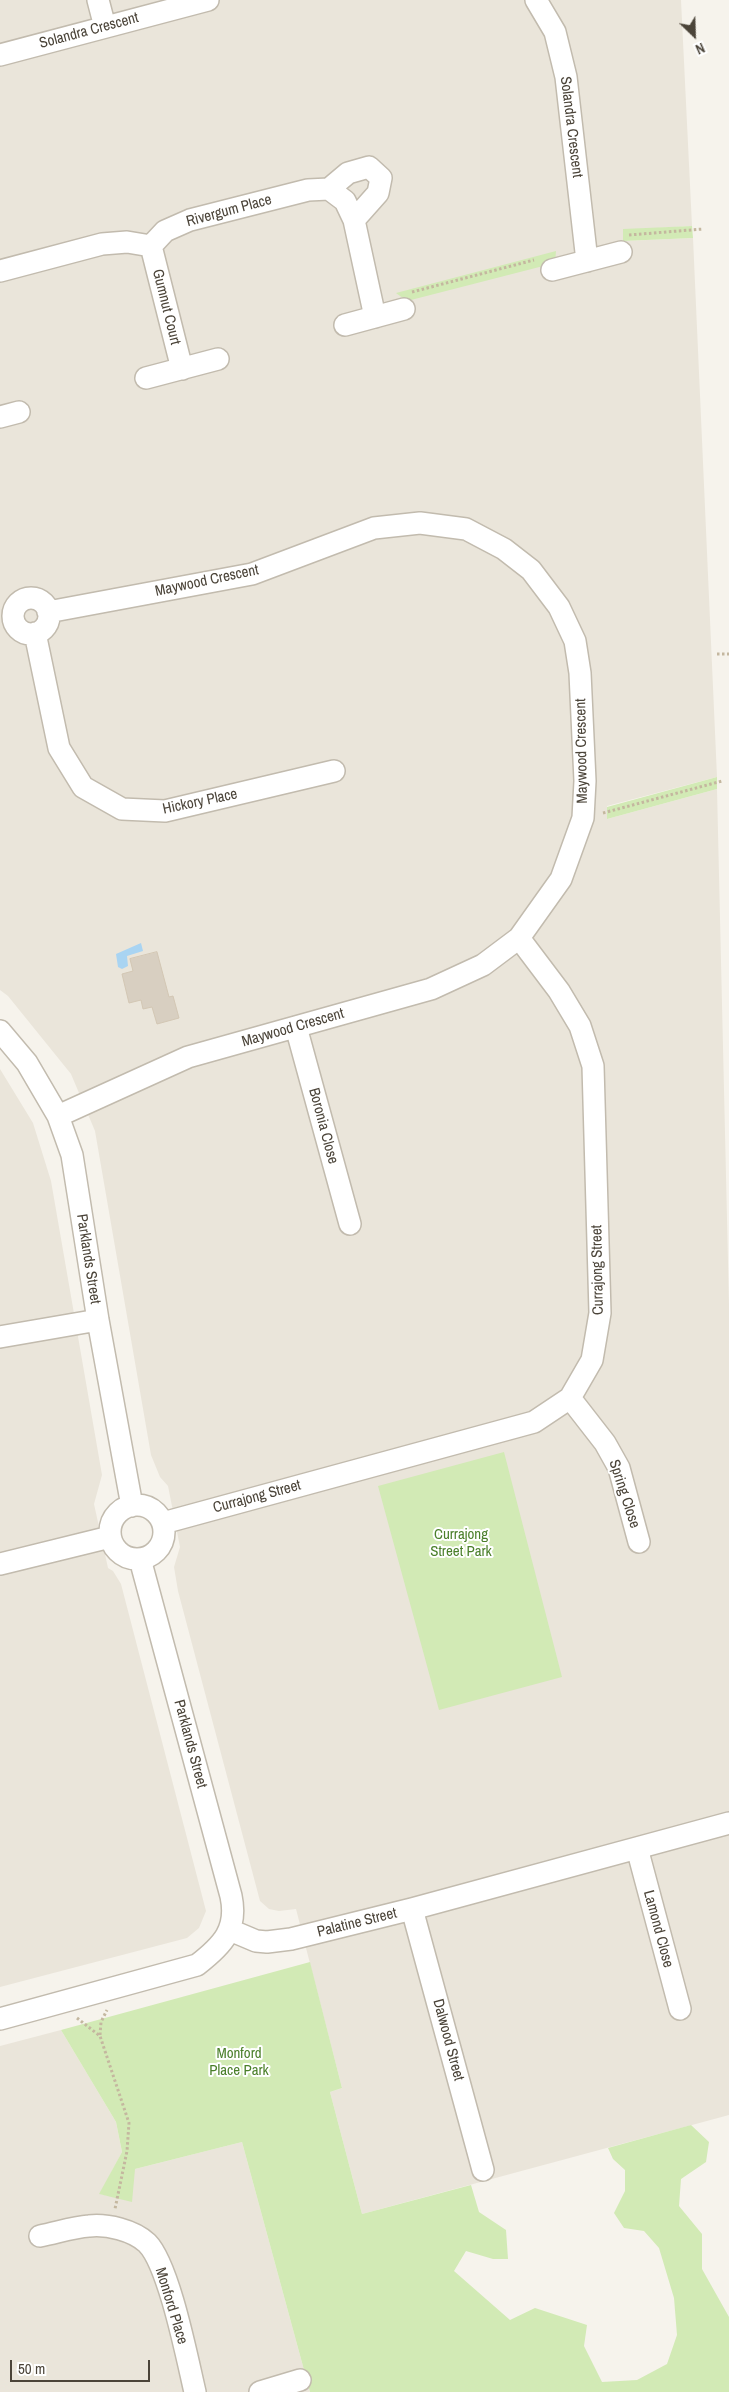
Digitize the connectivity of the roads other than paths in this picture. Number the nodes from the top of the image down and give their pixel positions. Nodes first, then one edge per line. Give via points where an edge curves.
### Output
1 (98, 0) edge
2 (208, 0) edge
3 (536, 0) edge
4 (105, 27) junction
5 (0, 55) edge
6 (329, 189) junction
7 (354, 220) junction
8 (622, 244) road end
9 (151, 246) junction
10 (587, 260) junction
11 (547, 264) road end
12 (0, 271) edge
13 (406, 302) road end
14 (375, 317) junction
15 (345, 325) dead end
16 (218, 359) dead end
17 (182, 368) junction
18 (146, 378) dead end
19 (48, 612) junction
20 (7, 621) edge
21 (34, 633) junction
22 (334, 772) dead end
23 (519, 938) junction
24 (296, 1027) junction
25 (0, 1031) edge
26 (58, 1116) junction
27 (350, 1224) dead end
28 (98, 1320) junction
29 (0, 1337) edge
30 (570, 1398) junction
31 (132, 1506) junction
32 (163, 1523) junction
33 (110, 1537) junction
34 (639, 1542) dead end
35 (140, 1559) junction
36 (0, 1564) edge
37 (729, 1823) edge
38 (637, 1848) junction
39 (412, 1909) junction
40 (230, 1930) junction
41 (680, 2009) dead end
42 (0, 2019) edge
43 (483, 2170) dead end
44 (40, 2236) dead end
45 (300, 2380) dead end
46 (195, 2392) edge
47 (260, 2392) edge

1 - 4 street
2 - 4 street, Solandra Crescent
3 - 10 street, Solandra Crescent via 555,32 566,77
4 - 5 street, Solandra Crescent
6 - 7 street via 344,201
6 - 7 street via 348,173 369,167 381,178 378,193
6 - 9 street, Rivergum Place via 308,190 190,220 165,231
7 - 14 street
8 - 10 street
9 - 12 street via 127,242 102,244
9 - 17 street, Gumnut Court
10 - 11 street
13 - 14 street
14 - 15 street
16 - 17 street
17 - 18 street
19 - 20 street via 43,603 27,598 17,604
19 - 21 street via 44,628
19 - 23 street, Maywood Crescent via 252,574 374,528 420,522 466,529 504,549 531,570 559,607 575,640 580,673 585,781 583,818 561,879
20 - 21 street via 29,634
21 - 22 street, Hickory Place via 58,748 83,787 122,809 165,811
23 - 24 street, Maywood Crescent via 483,965 431,988
23 - 30 street, Currajong Street via 559,991 580,1026 593,1066 600,1313 592,1360
24 - 26 street, Maywood Crescent via 188,1057
24 - 27 street, Boronia Close
25 - 26 street, Parklands Street via 27,1063
26 - 28 street, Parklands Street via 72,1155
28 - 29 street
28 - 31 street, Parklands Street
30 - 32 street, Currajong Street via 534,1422
30 - 34 street, Spring Close via 606,1443 619,1468
31 - 32 street via 146,1506
31 - 33 street via 117,1514 111,1525
32 - 35 street via 162,1544 152,1555
33 - 35 street via 118,1552 128,1558
33 - 36 street
35 - 40 street, Parklands Street via 231,1896 234,1913
37 - 38 street, Palatine Street
38 - 39 street, Palatine Street
38 - 41 street, Lamond Close
39 - 40 street, Palatine Street via 291,1939 266,1942
39 - 43 street, Dalwood Street
40 - 42 street via 215,1951 197,1964
44 - 46 street, Monford Place via 89,2226 110,2227 128,2232 147,2243 163,2269
45 - 47 street

